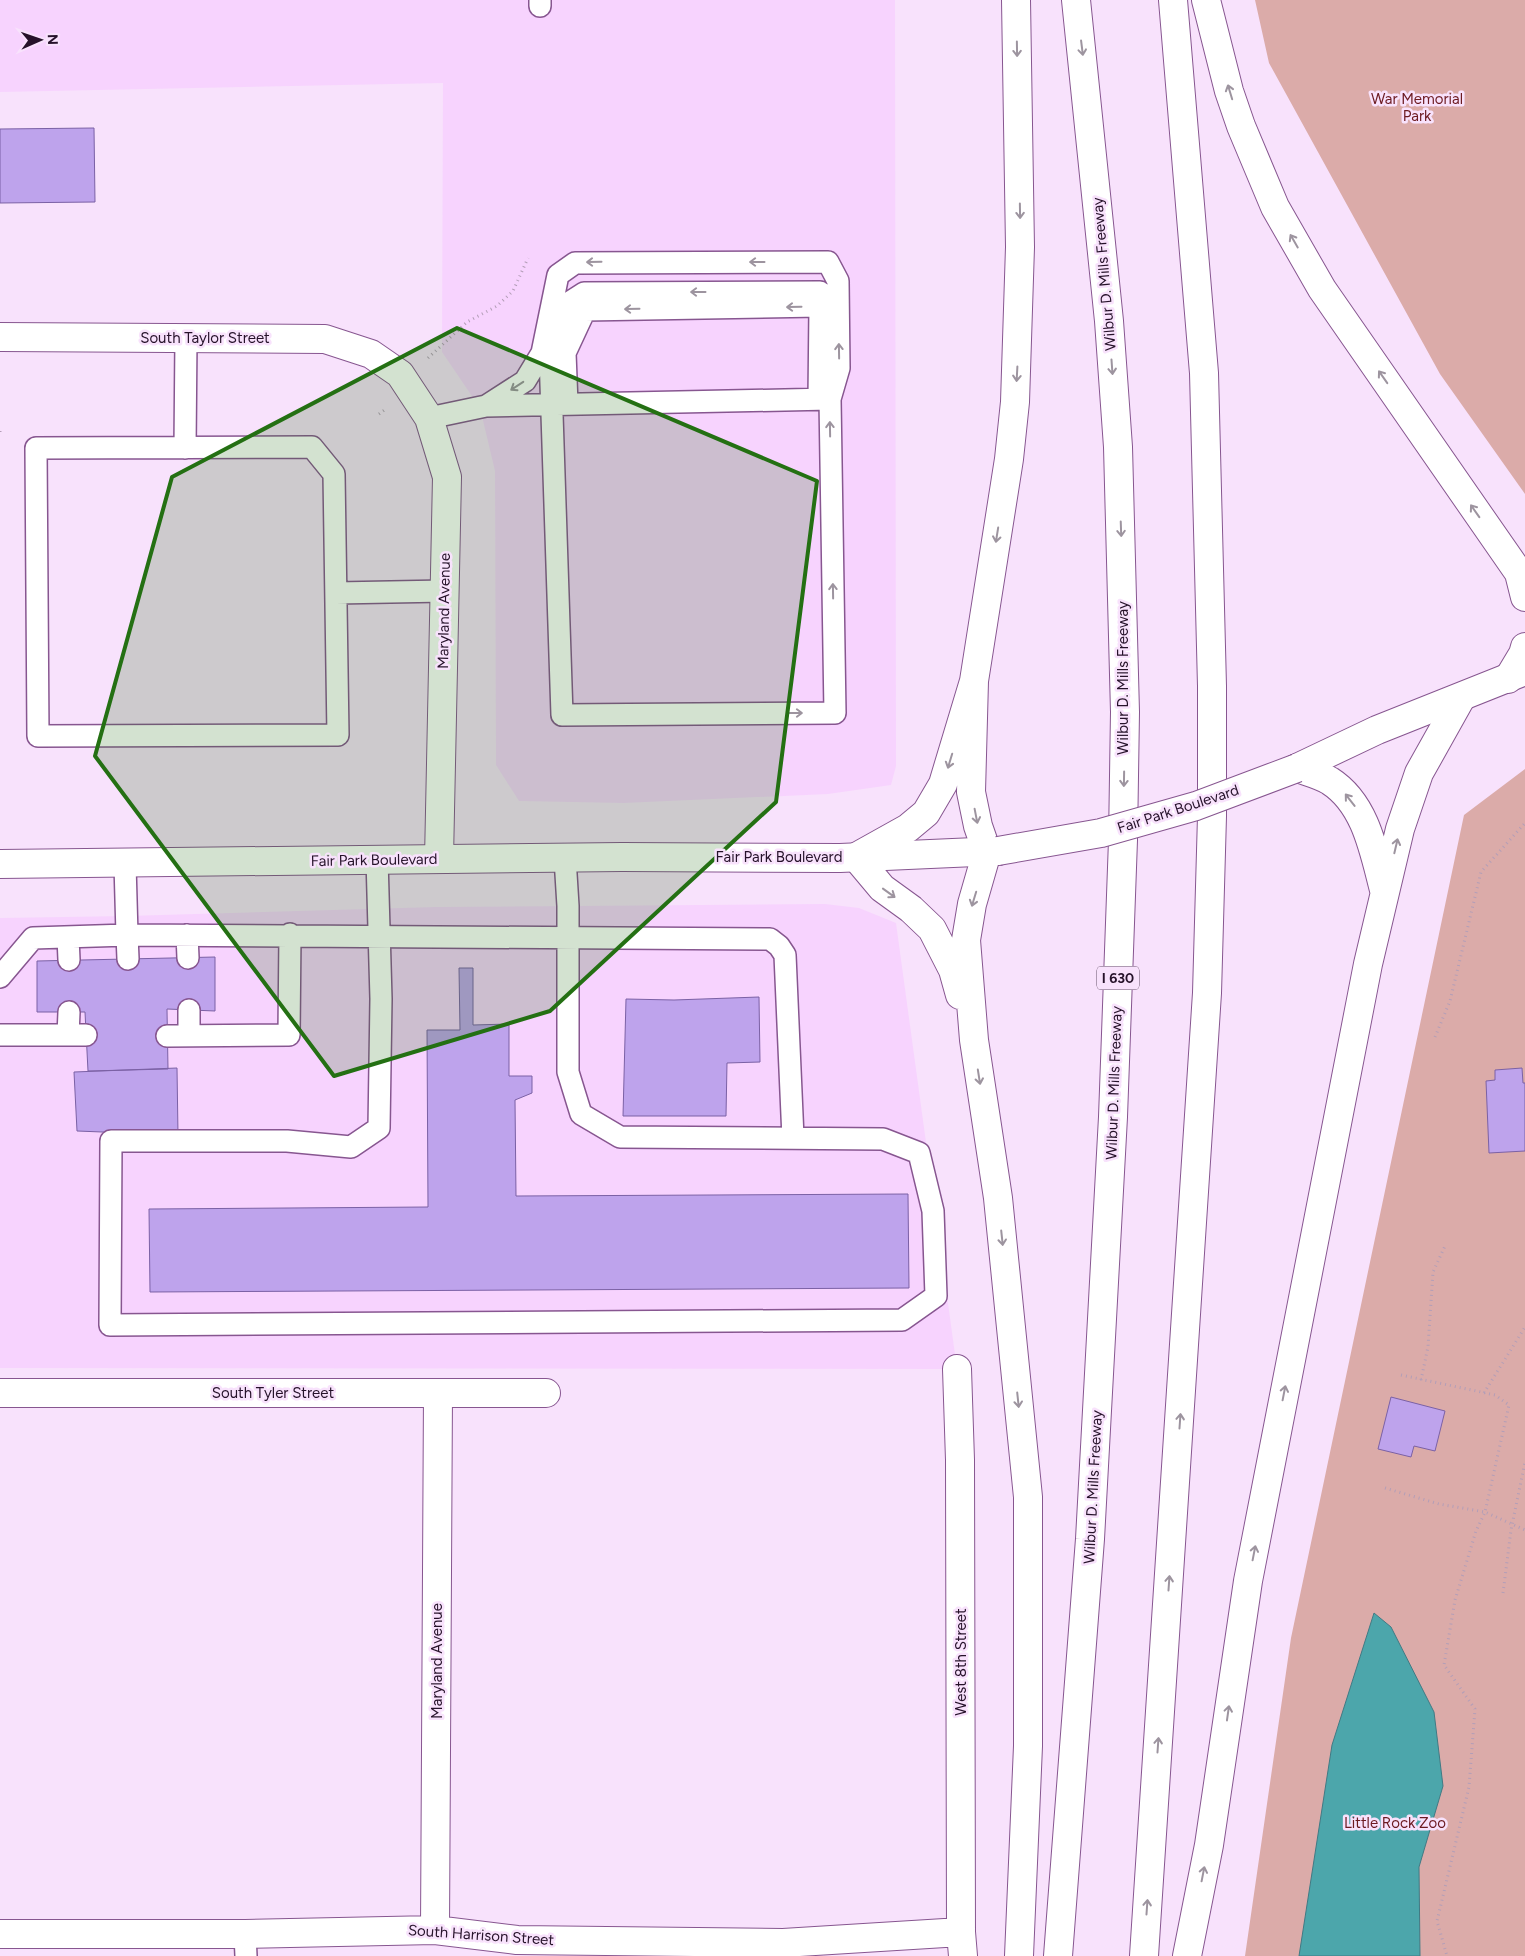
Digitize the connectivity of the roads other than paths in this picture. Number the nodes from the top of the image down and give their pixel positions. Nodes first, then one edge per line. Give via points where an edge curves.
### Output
1 (1016, 0) edge
2 (1076, 0) edge
3 (1172, 0) edge
4 (1206, 0) edge
5 (0, 337) edge
6 (186, 338) junction
7 (412, 368) joint
8 (824, 399) junction
9 (560, 404) junction
10 (486, 406) junction
11 (429, 418) junction
12 (185, 448) junction
13 (1495, 540) junction
14 (1525, 562) edge
15 (445, 591) junction
16 (336, 592) junction
17 (1525, 598) edge
18 (1525, 647) edge
19 (1516, 675) edge
20 (974, 680) junction
21 (1461, 698) junction
22 (1297, 768) junction
23 (992, 851) junction
24 (856, 857) junction
25 (565, 858) junction
26 (377, 859) junction
27 (439, 859) junction
28 (0, 864) edge
29 (125, 864) junction
30 (1385, 894) junction
31 (290, 934) junction
32 (127, 935) junction
33 (187, 935) junction
34 (379, 936) junction
35 (68, 937) junction
36 (568, 937) junction
37 (188, 958) dead end
38 (128, 959) dead end
39 (69, 960) dead end
40 (0, 977) edge
41 (189, 1010) dead end
42 (69, 1012) dead end
43 (0, 1035) edge
44 (167, 1036) dead end
45 (189, 1036) junction
46 (974, 1040) junction
47 (793, 1138) junction
48 (957, 1368) dead end
49 (0, 1393) edge
50 (438, 1393) junction
51 (546, 1393) dead end
52 (435, 1930) junction
53 (0, 1934) edge
54 (962, 1944) edge
55 (245, 1945) edge
56 (517, 1948) edge
57 (1020, 1956) edge
58 (1058, 1956) edge
59 (1144, 1956) edge
60 (1187, 1956) edge

1 -> 20 main road via 1020,247 1016,402
2 -> 58 main road, Wilbur D. Mills Freeway / I 630 via 1109,321 1118,447 1124,751 1113,1117 1090,1539
59 -> 3 main road via 1206,1012 1212,816 1204,373
13 -> 4 main road via 1322,289 1275,207 1229,91
5 - 6 main road, South Taylor Street
6 - 7 main road, South Taylor Street via 325,339
6 - 12 lane
7 - 11 main road, Maryland Avenue
8 - 9 lane
8 -> 9 lane via 820,292 584,293 570,302 550,354
9 -> 8 lane via 562,715 836,713
8 -> 10 lane via 839,368 838,281 828,262 592,262 574,263 558,275 542,353 525,381
9 - 10 lane
10 - 11 lane
11 - 15 main road, Maryland Avenue via 447,477
12 - 16 lane via 312,447 334,474
12 - 16 lane via 36,448 38,736 338,735
13 - 14 main road
13 - 17 main road via 1519,573
15 - 16 lane
15 - 27 main road, Maryland Avenue
18 - 19 main road
19 - 21 main road, Fair Park Boulevard
20 -> 23 main road via 971,792 978,826
20 -> 24 main road via 943,784 926,813 908,828
21 - 22 main road, Fair Park Boulevard via 1377,730
30 -> 21 main road via 1400,829 1419,773
22 - 23 main road, Fair Park Boulevard, bridge via 1196,806 1101,833
30 -> 22 main road via 1370,835 1350,799 1329,781
23 - 24 main road, Fair Park Boulevard
23 -> 46 main road via 972,904 966,940
24 - 25 main road, Fair Park Boulevard
24 -> 46 main road via 882,888 932,929 953,970
25 - 27 main road, Fair Park Boulevard
25 - 36 lane
26 - 27 main road, Fair Park Boulevard
26 - 29 main road, Fair Park Boulevard
26 - 34 lane
28 - 29 main road, Fair Park Boulevard
29 - 32 lane
60 -> 30 main road via 1209,1845 1248,1581 1368,964
31 - 33 lane
31 - 34 lane
31 - 45 lane via 289,1035
32 - 33 lane
32 - 35 lane
32 - 38 lane
33 - 37 lane
34 - 36 lane
34 - 47 lane via 379,1128 351,1147 286,1141 111,1141 110,1325 902,1320 936,1296 933,1211 918,1153 883,1139
35 - 39 lane
35 - 40 lane via 33,938
36 - 47 lane via 568,1072 581,1114 620,1137
36 - 47 lane via 770,939 779,946 785,955
41 - 45 lane
42 - 43 lane via 77,1035
44 - 45 lane
46 -> 57 main road via 998,1198 1028,1497 1028,1746
48 - 54 main road, West 8th Street
49 - 50 main road, South Tyler Street
50 - 51 main road, South Tyler Street
50 - 52 main road, Maryland Avenue
52 - 55 main road, South Harrison Street
52 - 56 main road, South Harrison Street
53 - 55 main road, South Harrison Street
54 - 56 main road, South Harrison Street via 783,1943

